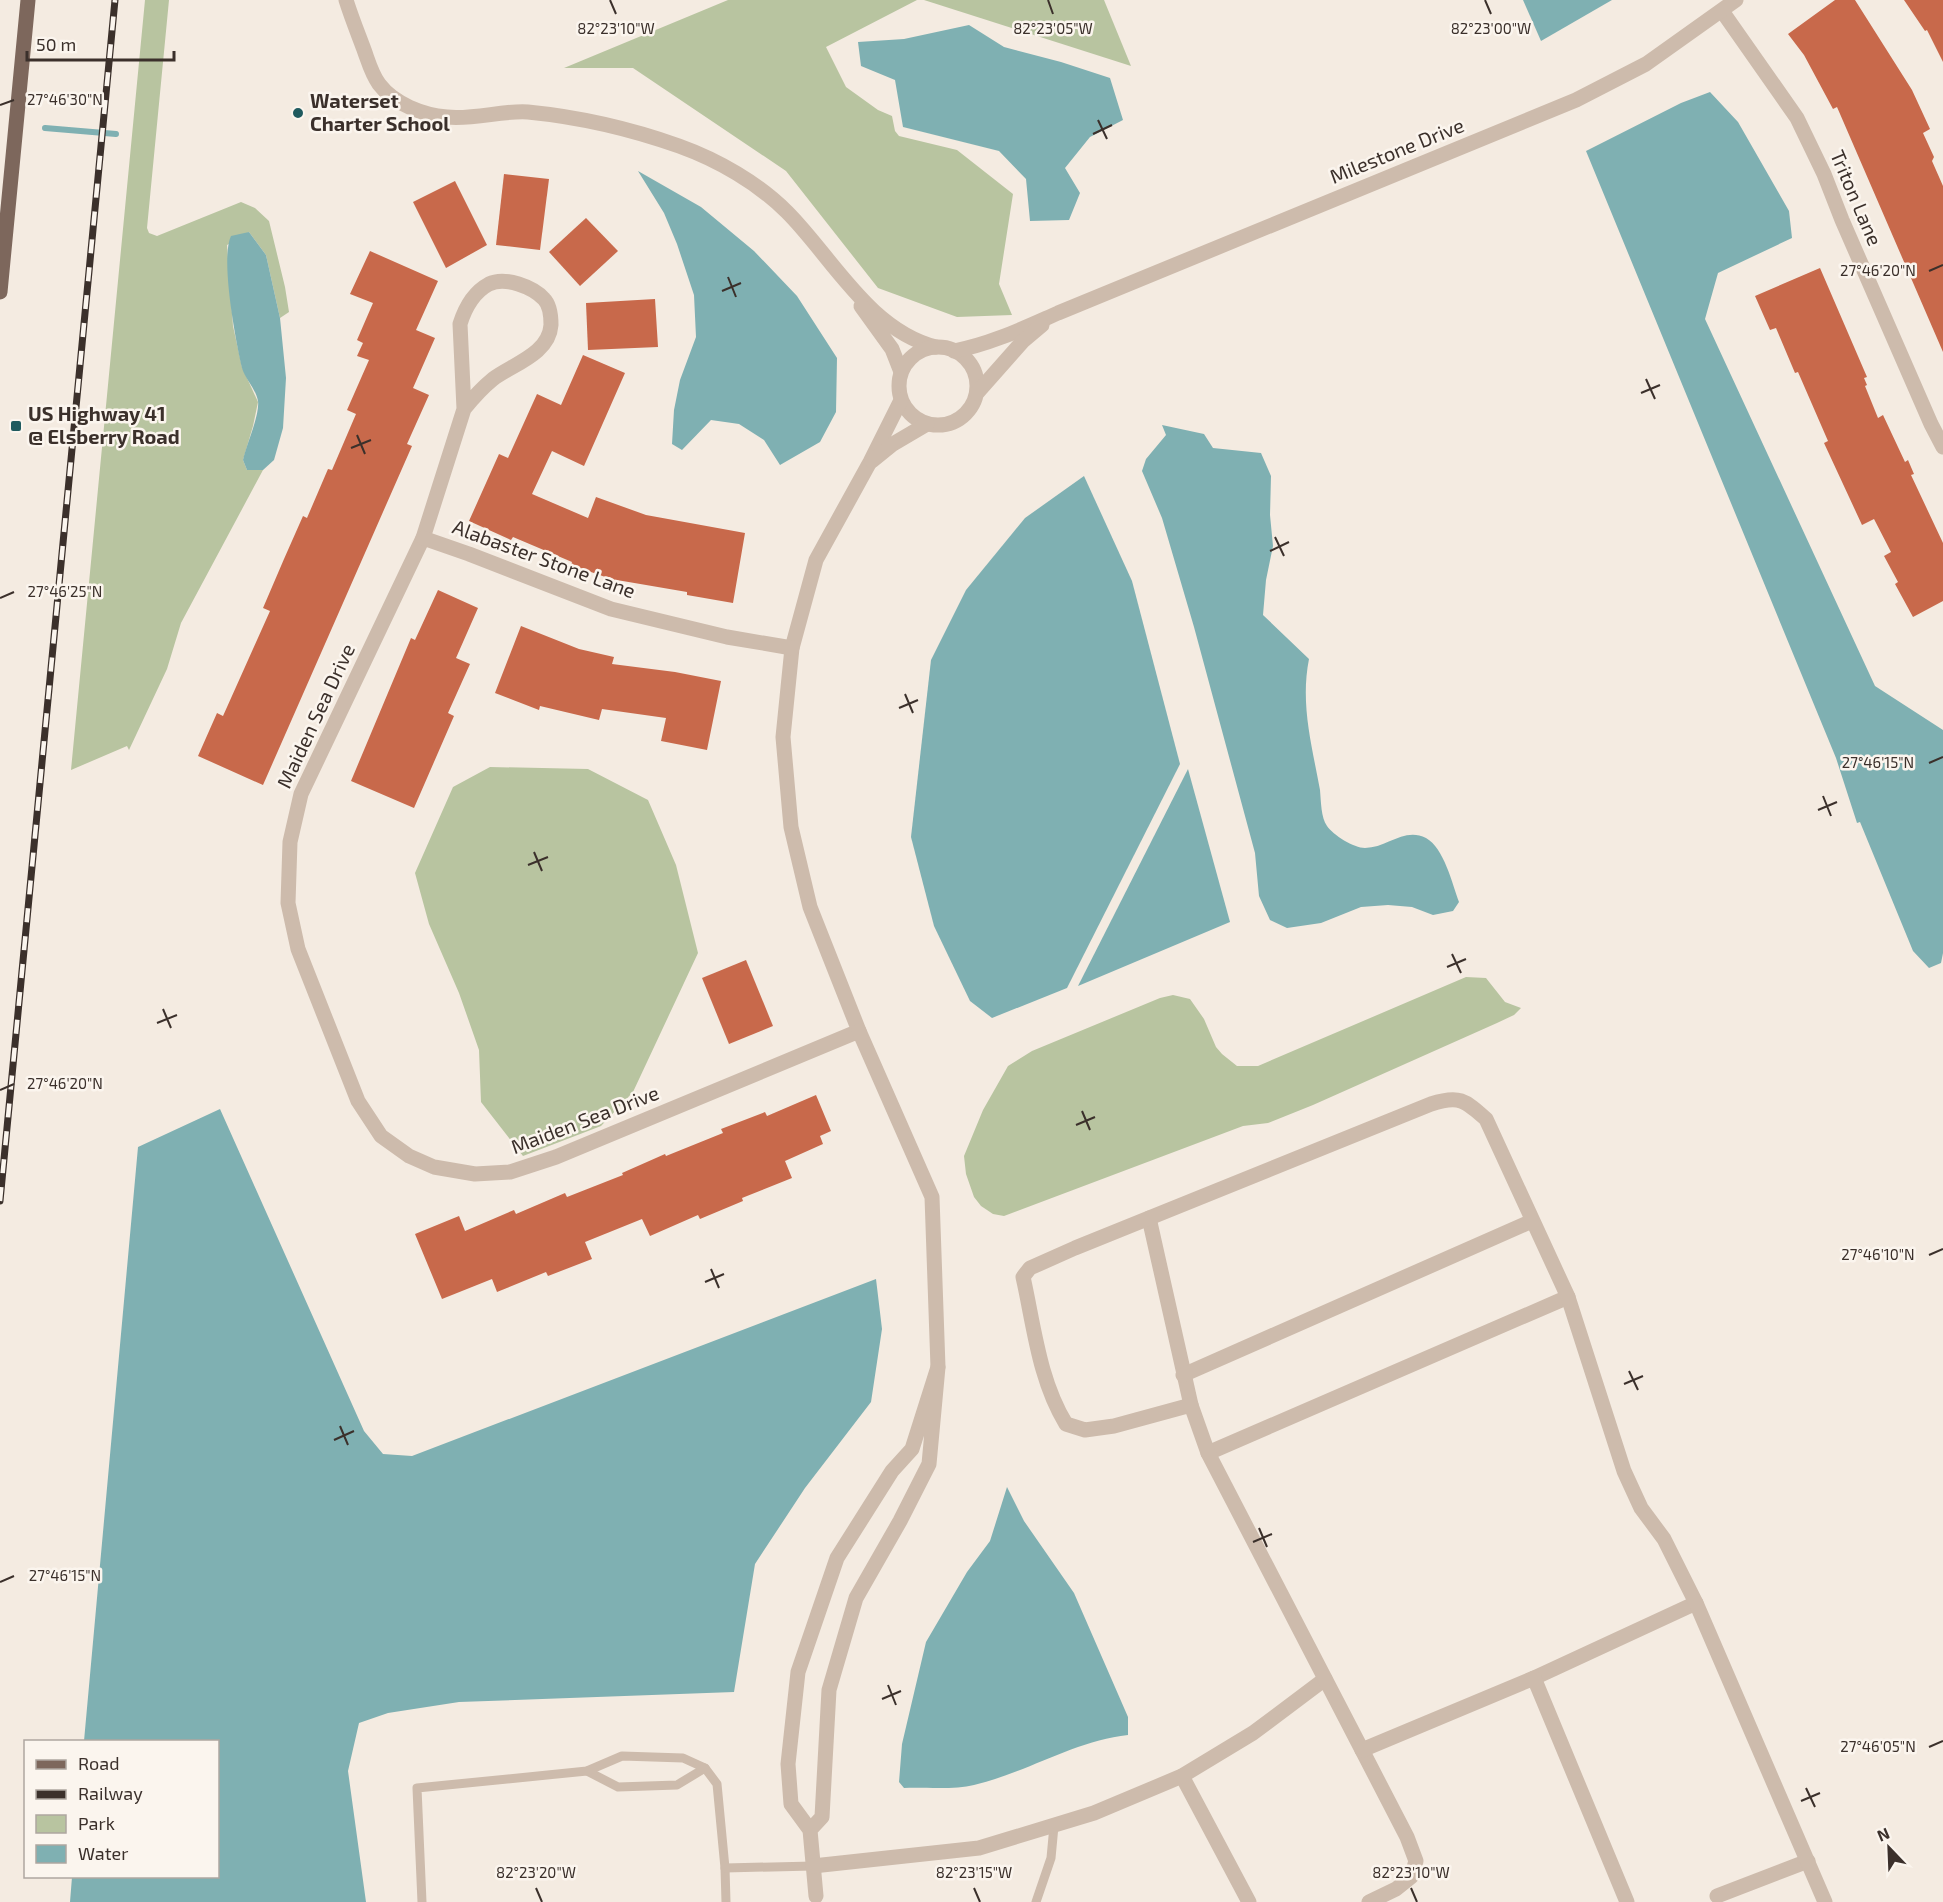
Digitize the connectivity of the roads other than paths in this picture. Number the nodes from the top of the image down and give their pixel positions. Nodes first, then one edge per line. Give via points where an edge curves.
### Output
1 (28, 0) edge
2 (346, 0) edge
3 (352, 0) edge
4 (1736, 0) edge
5 (1722, 11) junction
6 (364, 49) junction
7 (844, 281) junction
8 (0, 292) edge
9 (1058, 313) junction
10 (936, 347) junction
11 (954, 351) junction
12 (901, 372) junction
13 (977, 393) junction
14 (901, 400) junction
15 (465, 409) junction
16 (927, 424) junction
17 (1943, 447) edge
18 (870, 462) junction
19 (423, 538) junction
20 (792, 648) junction
21 (859, 1031) junction
22 (1149, 1218) junction
23 (1532, 1221) junction
24 (1568, 1297) junction
25 (938, 1367) junction
26 (1183, 1375) junction
27 (1191, 1406) junction
28 (1208, 1453) junction
29 (1696, 1604) junction
30 (1534, 1678) junction
31 (1325, 1679) junction
32 (1362, 1750) junction
33 (705, 1768) junction
34 (587, 1771) junction
35 (1182, 1776) junction
36 (1054, 1826) junction
37 (810, 1830) junction
38 (1808, 1860) junction
39 (813, 1866) junction
40 (726, 1868) junction
41 (1399, 1896) edge
42 (815, 1900) edge
43 (1714, 1900) edge
44 (422, 1902) edge
45 (726, 1902) edge
46 (1036, 1902) edge
47 (1249, 1902) edge
48 (1369, 1902) edge
49 (1627, 1902) edge
50 (1825, 1902) edge

1 - 8 main road
2 - 6 street
3 - 6 street
4 - 5 street, Milestone Drive
5 - 9 street, Milestone Drive via 1646,64 1576,100
5 - 17 street, Triton Lane via 1797,118
6 - 7 street via 379,84 394,99 421,112 447,117 526,112 601,124 704,157 776,202
7 - 10 street, Milestone Drive via 906,335
7 - 12 street via 892,350
9 - 11 street, Milestone Drive via 981,346
9 - 13 street, Milestone Drive via 1023,341
10 - 11 street, Milestone Drive
10 - 12 street via 915,355
11 - 13 street via 975,373
12 - 14 street
13 - 16 street, Milestone Drive via 964,416 953,423
14 - 16 street via 916,419
14 - 18 street
15 - 15 street via 491,381 545,343 551,325 546,300 520,285 500,281 471,300 460,324
15 - 19 street, Maiden Sea Drive
16 - 18 street, Milestone Drive
18 - 20 street via 816,560
19 - 20 street, Alabaster Stone Lane via 611,609
19 - 21 street, Maiden Sea Drive via 301,794 290,842 288,903 298,949 358,1101 381,1136 409,1156 434,1167 475,1174 510,1172
20 - 21 street via 783,736 791,827 810,907
21 - 25 street via 932,1197
22 - 23 street via 1431,1104 1459,1099 1486,1119
22 - 26 street
22 - 27 street via 1038,1264 1023,1277 1047,1386 1066,1424 1085,1430
23 - 24 street
23 - 26 street
24 - 28 street
24 - 29 street via 1624,1471
25 - 37 street via 929,1464 856,1598 829,1690 822,1817
25 - 37 street via 912,1449 892,1471 837,1558 798,1672 788,1764 791,1804
26 - 27 street
27 - 28 street
28 - 31 street
29 - 30 street
29 - 38 street
30 - 32 street
30 - 49 street
31 - 32 street
31 - 35 street via 1252,1733
32 - 41 street via 1416,1861
33 - 34 lane via 683,1758 622,1756
33 - 34 lane via 677,1785 618,1787
33 - 40 lane via 717,1784
34 - 44 lane via 417,1788
35 - 36 street
35 - 47 street
36 - 39 street via 979,1848
36 - 46 lane via 1051,1858
37 - 39 street
38 - 43 street
38 - 50 street
39 - 40 lane
39 - 42 street
40 - 45 lane
41 - 48 street

